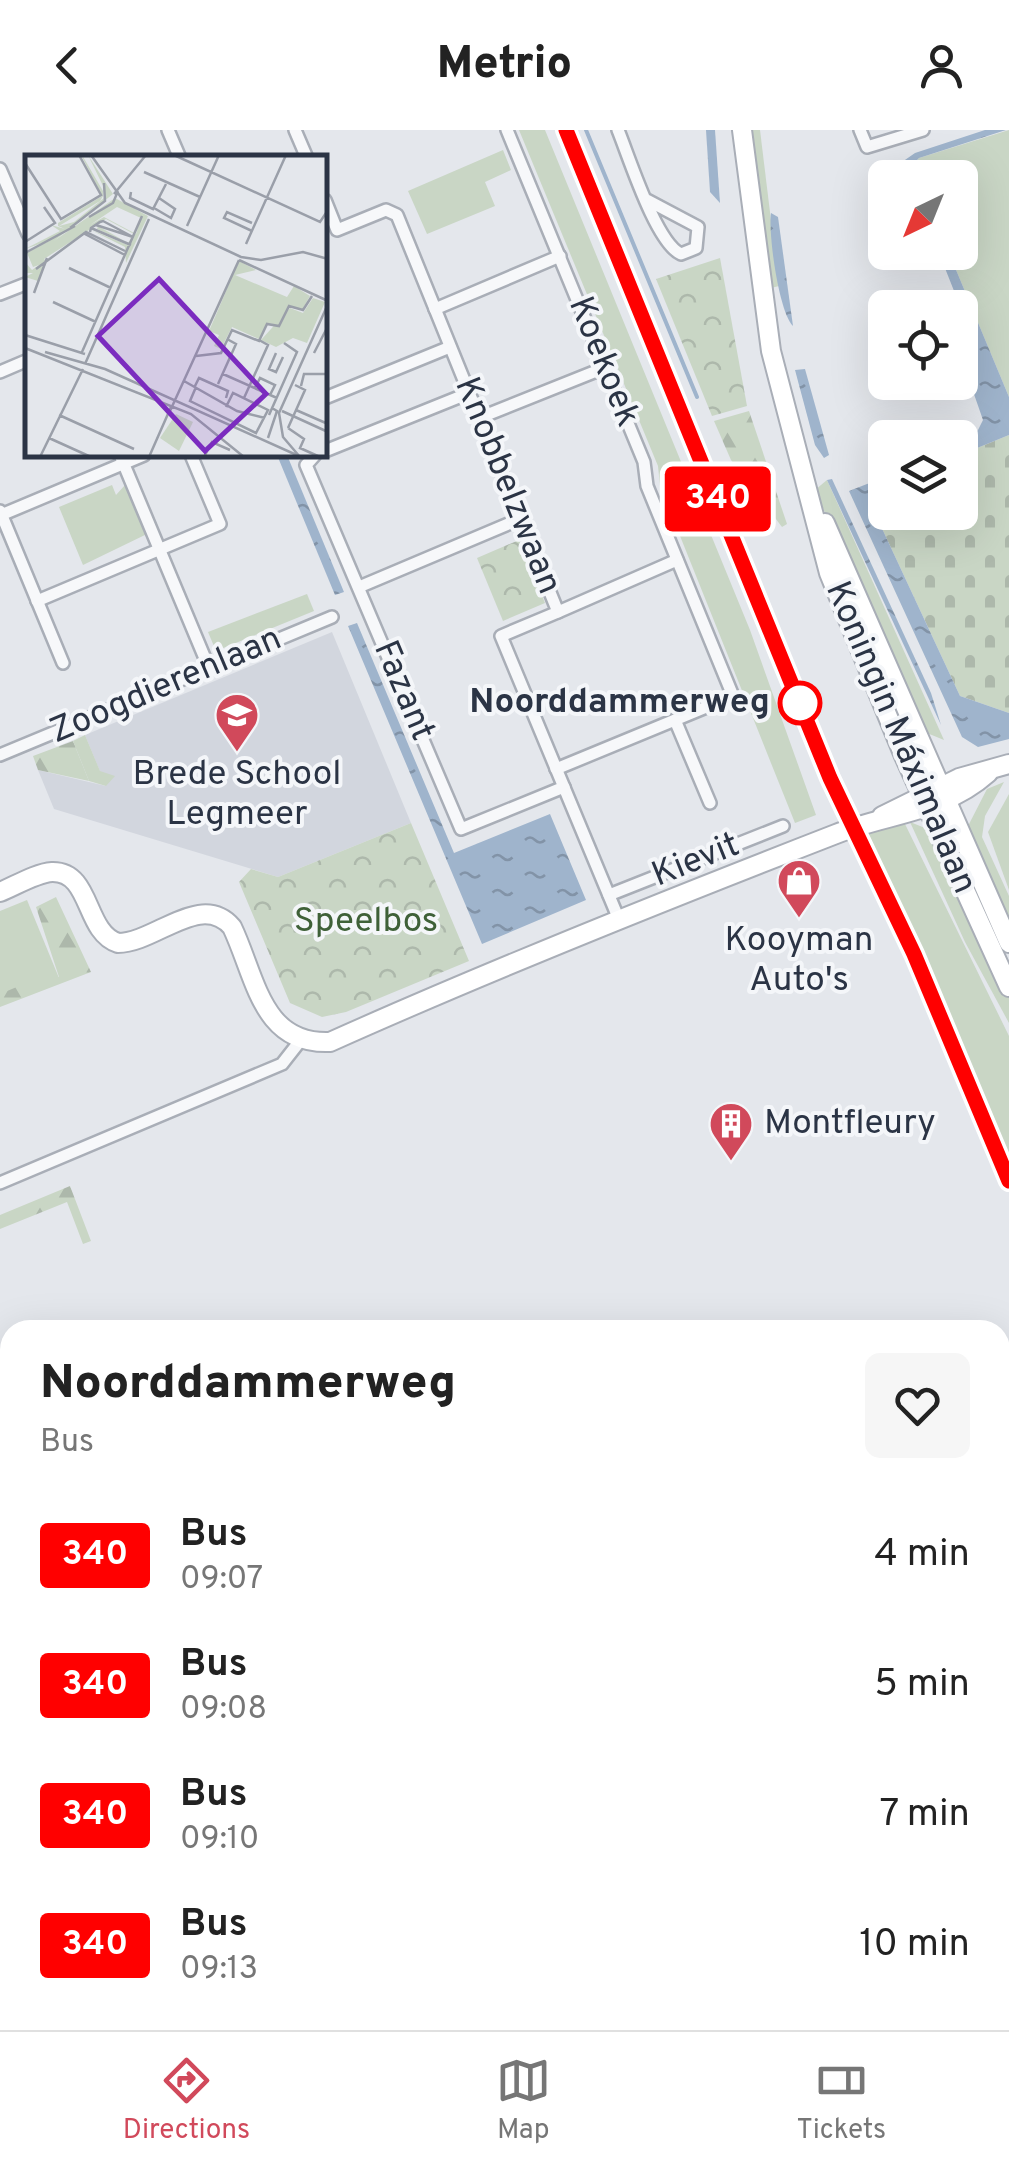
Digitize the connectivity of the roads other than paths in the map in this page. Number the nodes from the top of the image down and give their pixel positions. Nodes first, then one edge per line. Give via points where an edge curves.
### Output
1 (168, 130) edge
2 (295, 130) edge
3 (507, 130) edge
4 (618, 130) edge
5 (860, 130) edge
6 (923, 130) edge
7 (746, 132) edge
8 (179, 155) edge
9 (306, 155) edge
10 (0, 168) edge
11 (647, 200) junction
12 (25, 227) edge
13 (331, 232) edge
14 (560, 256) junction
15 (25, 284) edge
16 (0, 294) edge
17 (435, 309) junction
18 (450, 347) junction
19 (25, 361) edge
20 (604, 368) junction
21 (0, 372) edge
22 (469, 392) junction
23 (328, 397) edge
24 (480, 418) junction
25 (328, 450) edge
26 (192, 458) edge
27 (312, 458) edge
28 (122, 459) edge
29 (1, 513) edge
30 (520, 518) junction
31 (160, 549) junction
32 (677, 560) junction
33 (359, 587) junction
34 (38, 601) junction
35 (558, 612) junction
36 (332, 617) dead end
37 (64, 663) dead end
38 (210, 668) junction
39 (675, 720) junction
40 (0, 755) edge
41 (1009, 764) edge
42 (556, 770) junction
43 (564, 787) junction
44 (933, 798) junction
45 (710, 804) dead end
46 (782, 826) dead end
47 (0, 892) edge
48 (609, 895) junction
49 (620, 922) junction
50 (1009, 944) edge
51 (1009, 987) edge
52 (300, 1041) junction
53 (0, 1184) edge

1 - 8 street
2 - 9 street
3 - 14 street, Koekoek
4 - 11 street
5 - 6 street via 867,147
7 - 44 street, Koningin Máximalaan via 765,321 807,484
10 - 12 street
11 - 11 street via 673,250 696,248 698,227
13 - 17 street, Knobbelzwaan via 386,210 397,215
14 - 17 street
14 - 20 street, Koekoek
15 - 16 street
17 - 18 street, Knobbelzwaan
18 - 22 street, Knobbelzwaan
18 - 23 street
19 - 21 street
20 - 24 street
20 - 32 street, Koekoek
22 - 24 street, Knobbelzwaan
22 - 25 street
24 - 30 street, Knobbelzwaan
26 - 31 street via 220,524
27 - 33 street, Fazant via 306,465
28 - 29 street
28 - 31 street
29 - 34 street
30 - 33 street
30 - 35 street, Knobbelzwaan
31 - 34 street
31 - 38 street
32 - 35 street
32 - 39 street, Koekoek via 733,696
33 - 43 street, Fazant via 461,828
34 - 37 street
35 - 42 street, Knobbelzwaan via 500,636
36 - 38 street, Zoogdierenlaan
38 - 40 street, Zoogdierenlaan
39 - 42 street, Koekoek
39 - 45 street
41 - 44 street
42 - 43 street, Knobbelzwaan
43 - 48 street, Knobbelzwaan
44 - 49 street
44 - 50 street, Koningin Máximalaan
44 - 51 street, Koningin Máximalaan
46 - 48 street, Kievit
47 - 52 street via 45,874 66,875 78,885 99,931 118,943 198,915 222,917 272,1018
48 - 49 street, Knobbelzwaan
49 - 52 street via 330,1042
52 - 53 street via 282,1064

